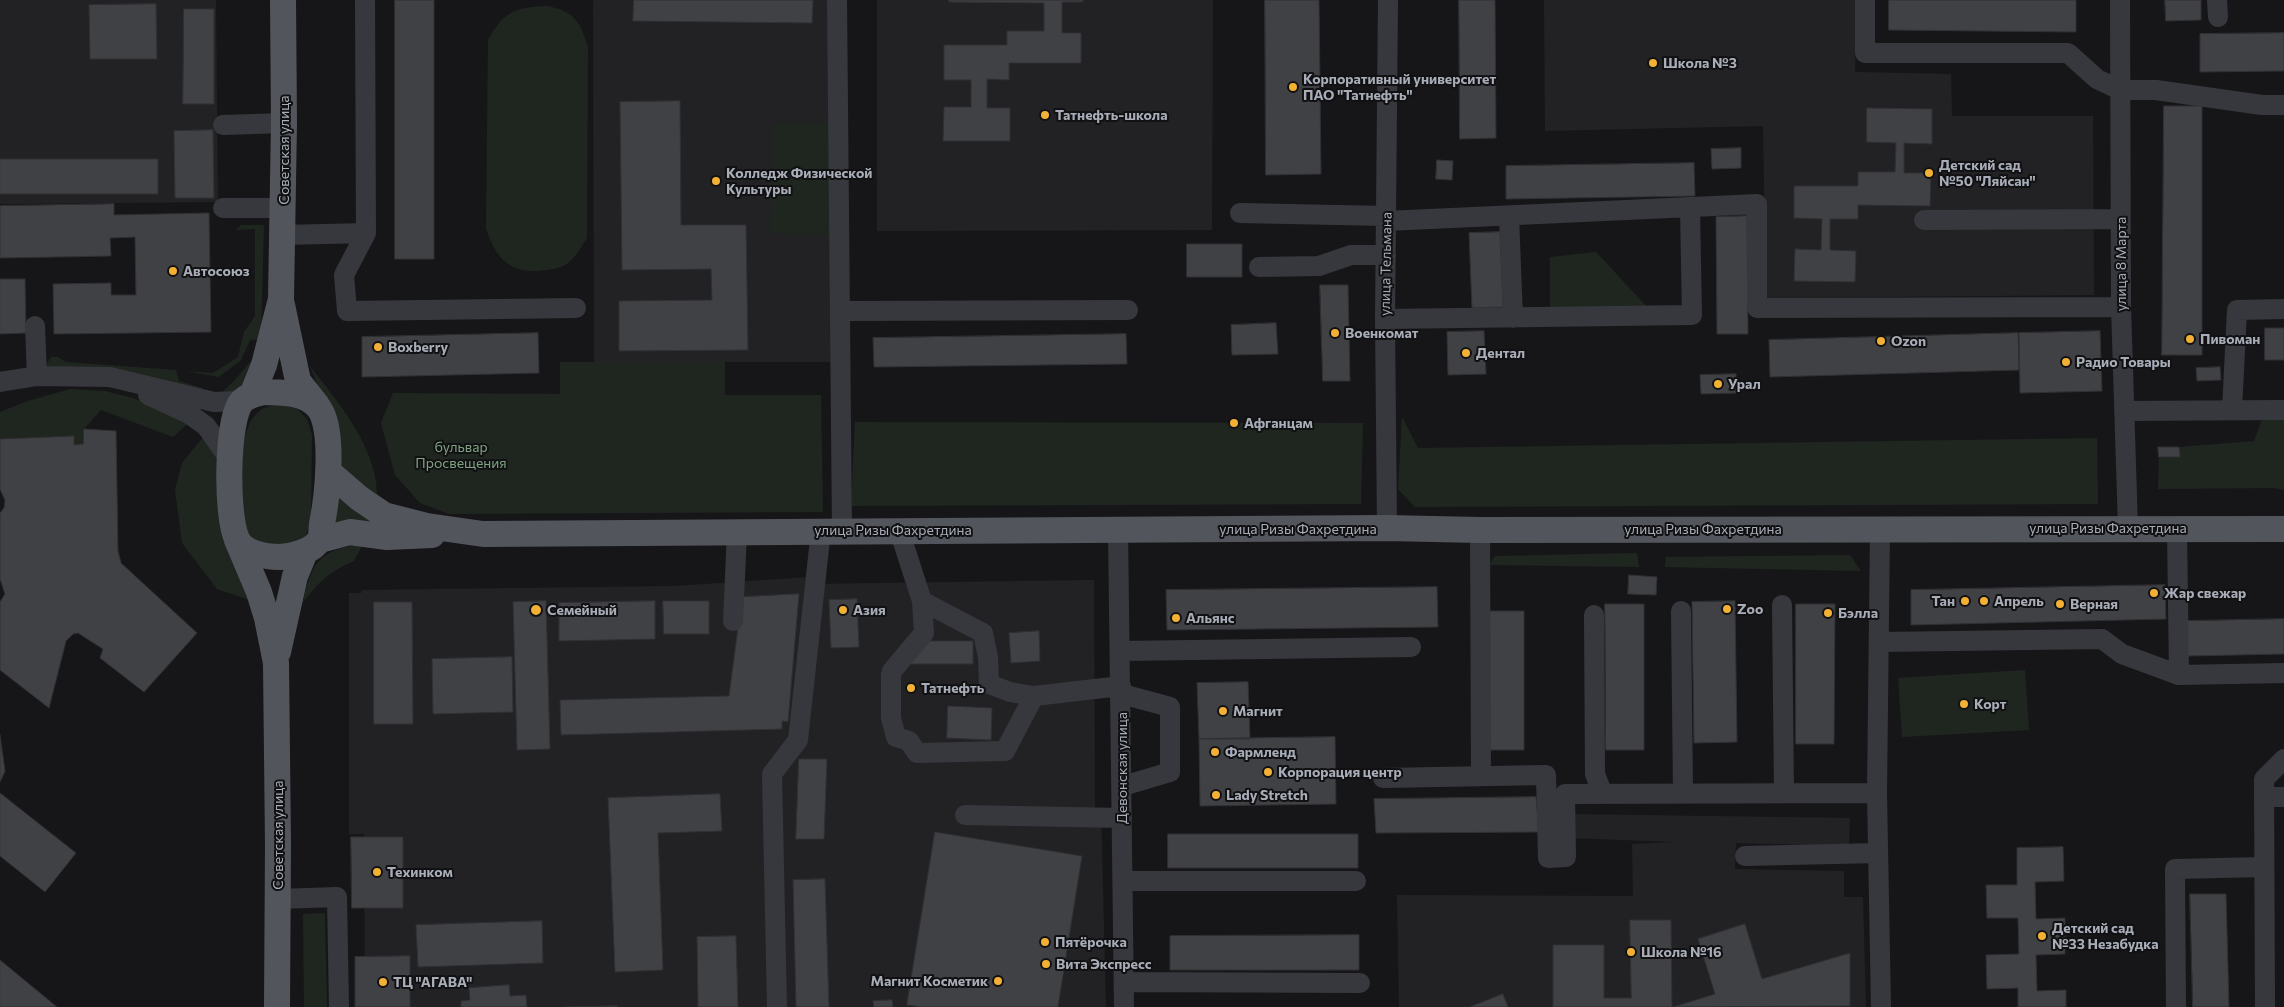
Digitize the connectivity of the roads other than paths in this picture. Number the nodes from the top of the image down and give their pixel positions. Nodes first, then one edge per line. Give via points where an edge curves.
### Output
1 (283, 0) edge
2 (364, 0) edge
3 (837, 0) edge
4 (1388, 0) edge
5 (1865, 0) edge
6 (2120, 0) edge
7 (2120, 90) junction
8 (2284, 105) edge
9 (284, 123) junction
10 (223, 125) dead end
11 (223, 208) dead end
12 (283, 208) junction
13 (1690, 209) junction
14 (1240, 213) dead end
15 (1509, 216) junction
16 (1386, 219) junction
17 (1924, 220) dead end
18 (2120, 220) junction
19 (366, 233) junction
20 (283, 235) junction
21 (1386, 255) junction
22 (1259, 267) dead end
23 (281, 299) junction
24 (2121, 307) junction
25 (576, 308) dead end
26 (1128, 310) dead end
27 (2284, 310) edge
28 (841, 312) junction
29 (1513, 318) junction
30 (1385, 319) junction
31 (35, 326) dead end
32 (37, 376) junction
33 (110, 377) junction
34 (0, 382) edge
35 (247, 398) junction
36 (318, 407) junction
37 (2232, 410) junction
38 (2284, 410) edge
39 (2124, 411) junction
40 (230, 460) junction
41 (329, 472) junction
42 (1387, 528) junction
43 (2128, 528) junction
44 (2177, 528) junction
45 (1880, 529) junction
46 (2284, 529) edge
47 (832, 530) junction
48 (899, 530) junction
49 (1118, 530) junction
50 (1480, 530) junction
51 (736, 531) junction
52 (483, 534) junction
53 (237, 540) junction
54 (312, 546) junction
55 (922, 600) junction
56 (1782, 606) dead end
57 (1681, 611) dead end
58 (1594, 615) dead end
59 (733, 621) dead end
60 (1880, 642) junction
61 (1411, 647) dead end
62 (1121, 651) junction
63 (276, 663) junction
64 (2284, 673) edge
65 (2179, 675) junction
66 (1121, 690) junction
67 (1034, 696) junction
68 (2284, 759) edge
69 (1481, 776) junction
70 (1383, 778) dead end
71 (1123, 786) junction
72 (1602, 792) junction
73 (1684, 793) junction
74 (1784, 793) junction
75 (1877, 793) junction
76 (2264, 798) junction
77 (2284, 798) edge
78 (965, 815) dead end
79 (1122, 818) junction
80 (1878, 853) junction
81 (1744, 856) dead end
82 (2264, 866) junction
83 (1123, 881) junction
84 (1356, 881) dead end
85 (278, 899) junction
86 (1124, 982) junction
87 (1360, 983) dead end
88 (277, 1007) edge
89 (339, 1007) edge
90 (777, 1007) edge
91 (1124, 1007) edge
92 (1881, 1007) edge
93 (2176, 1007) edge
94 (2265, 1007) edge

1 - 9 main road, Советская улица
2 - 19 street
3 - 28 street
4 - 16 street, улица Тельмана
5 - 7 street via 1865,53 2068,54 2097,79
6 - 7 street, улица 8 Марта
7 - 8 street via 2156,90 2262,105
7 - 18 street, улица 8 Марта
9 - 10 street
9 - 12 main road, Советская улица
11 - 12 street
12 - 20 main road, Советская улица
13 - 15 street
13 - 24 street via 1756,204 1757,308
13 - 29 street via 1692,316
14 - 16 street
15 - 16 street
15 - 29 street
16 - 21 street, улица Тельмана
17 - 18 street
18 - 24 street, улица 8 Марта
19 - 20 street
19 - 25 street via 344,275 347,310
20 - 23 main road, Советская улица
21 - 22 street via 1351,255 1319,266
21 - 30 street, улица Тельмана
23 - 35 main road via 264,365
23 - 36 main road via 298,381
24 - 39 street, улица 8 Марта
26 - 28 street
27 - 37 street via 2237,310
28 - 47 street
29 - 30 street
30 - 42 street, улица Тельмана
31 - 32 street
32 - 33 street
32 - 34 street
33 - 35 street via 214,402
33 - 40 street via 189,414 206,426
35 - 36 main road via 263,392 303,396
35 - 40 main road via 235,417 229,442
36 - 41 main road via 328,438
37 - 38 street
37 - 39 street
39 - 43 street, улица 8 Марта
40 - 53 main road via 231,516
41 - 52 main road, улица Ризы Фахретдина via 384,515 427,526
41 - 54 main road via 326,511
42 - 49 main road, улица Ризы Фахретдина
42 - 50 main road, улица Ризы Фахретдина
43 - 44 main road, улица Ризы Фахретдина
43 - 45 main road, улица Ризы Фахретдина
44 - 46 main road, улица Ризы Фахретдина
44 - 65 street
45 - 50 main road, улица Ризы Фахретдина
45 - 60 street
47 - 48 main road, улица Ризы Фахретдина
47 - 51 main road, улица Ризы Фахретдина
47 - 90 street via 798,740 772,774
48 - 49 main road, улица Ризы Фахретдина
48 - 55 street
49 - 62 street, Девонская улица
50 - 69 street
51 - 52 main road, улица Ризы Фахретдина
51 - 59 street
52 - 54 main road via 387,537 350,532
53 - 54 main road via 254,554 280,557
53 - 63 main road via 264,609
54 - 63 main road via 295,576
55 - 67 street via 983,633 989,684
55 - 67 street via 924,633 891,675 891,718 896,737 909,741 916,753 1005,751
56 - 74 street
57 - 73 street
58 - 72 street via 1595,774
60 - 65 street via 2102,639 2122,654
60 - 75 street
61 - 62 street
62 - 66 street, Девонская улица
63 - 85 main road, Советская улица
64 - 65 street
66 - 67 street
66 - 71 street, Девонская улица
66 - 71 street via 1170,707 1170,772
68 - 76 street via 2264,779
69 - 70 street
69 - 72 street via 1546,775 1548,858 1566,858 1565,794
71 - 79 street, Девонская улица
72 - 73 street
73 - 74 street
74 - 75 street
75 - 80 street
76 - 77 street
76 - 82 street
78 - 79 street
79 - 83 street, Девонская улица
80 - 81 street
80 - 92 street
82 - 93 street via 2175,869
82 - 94 street
83 - 84 street
83 - 86 street, Девонская улица
85 - 88 main road, Советская улица
85 - 89 street via 336,897
86 - 87 street
86 - 91 street, Девонская улица

